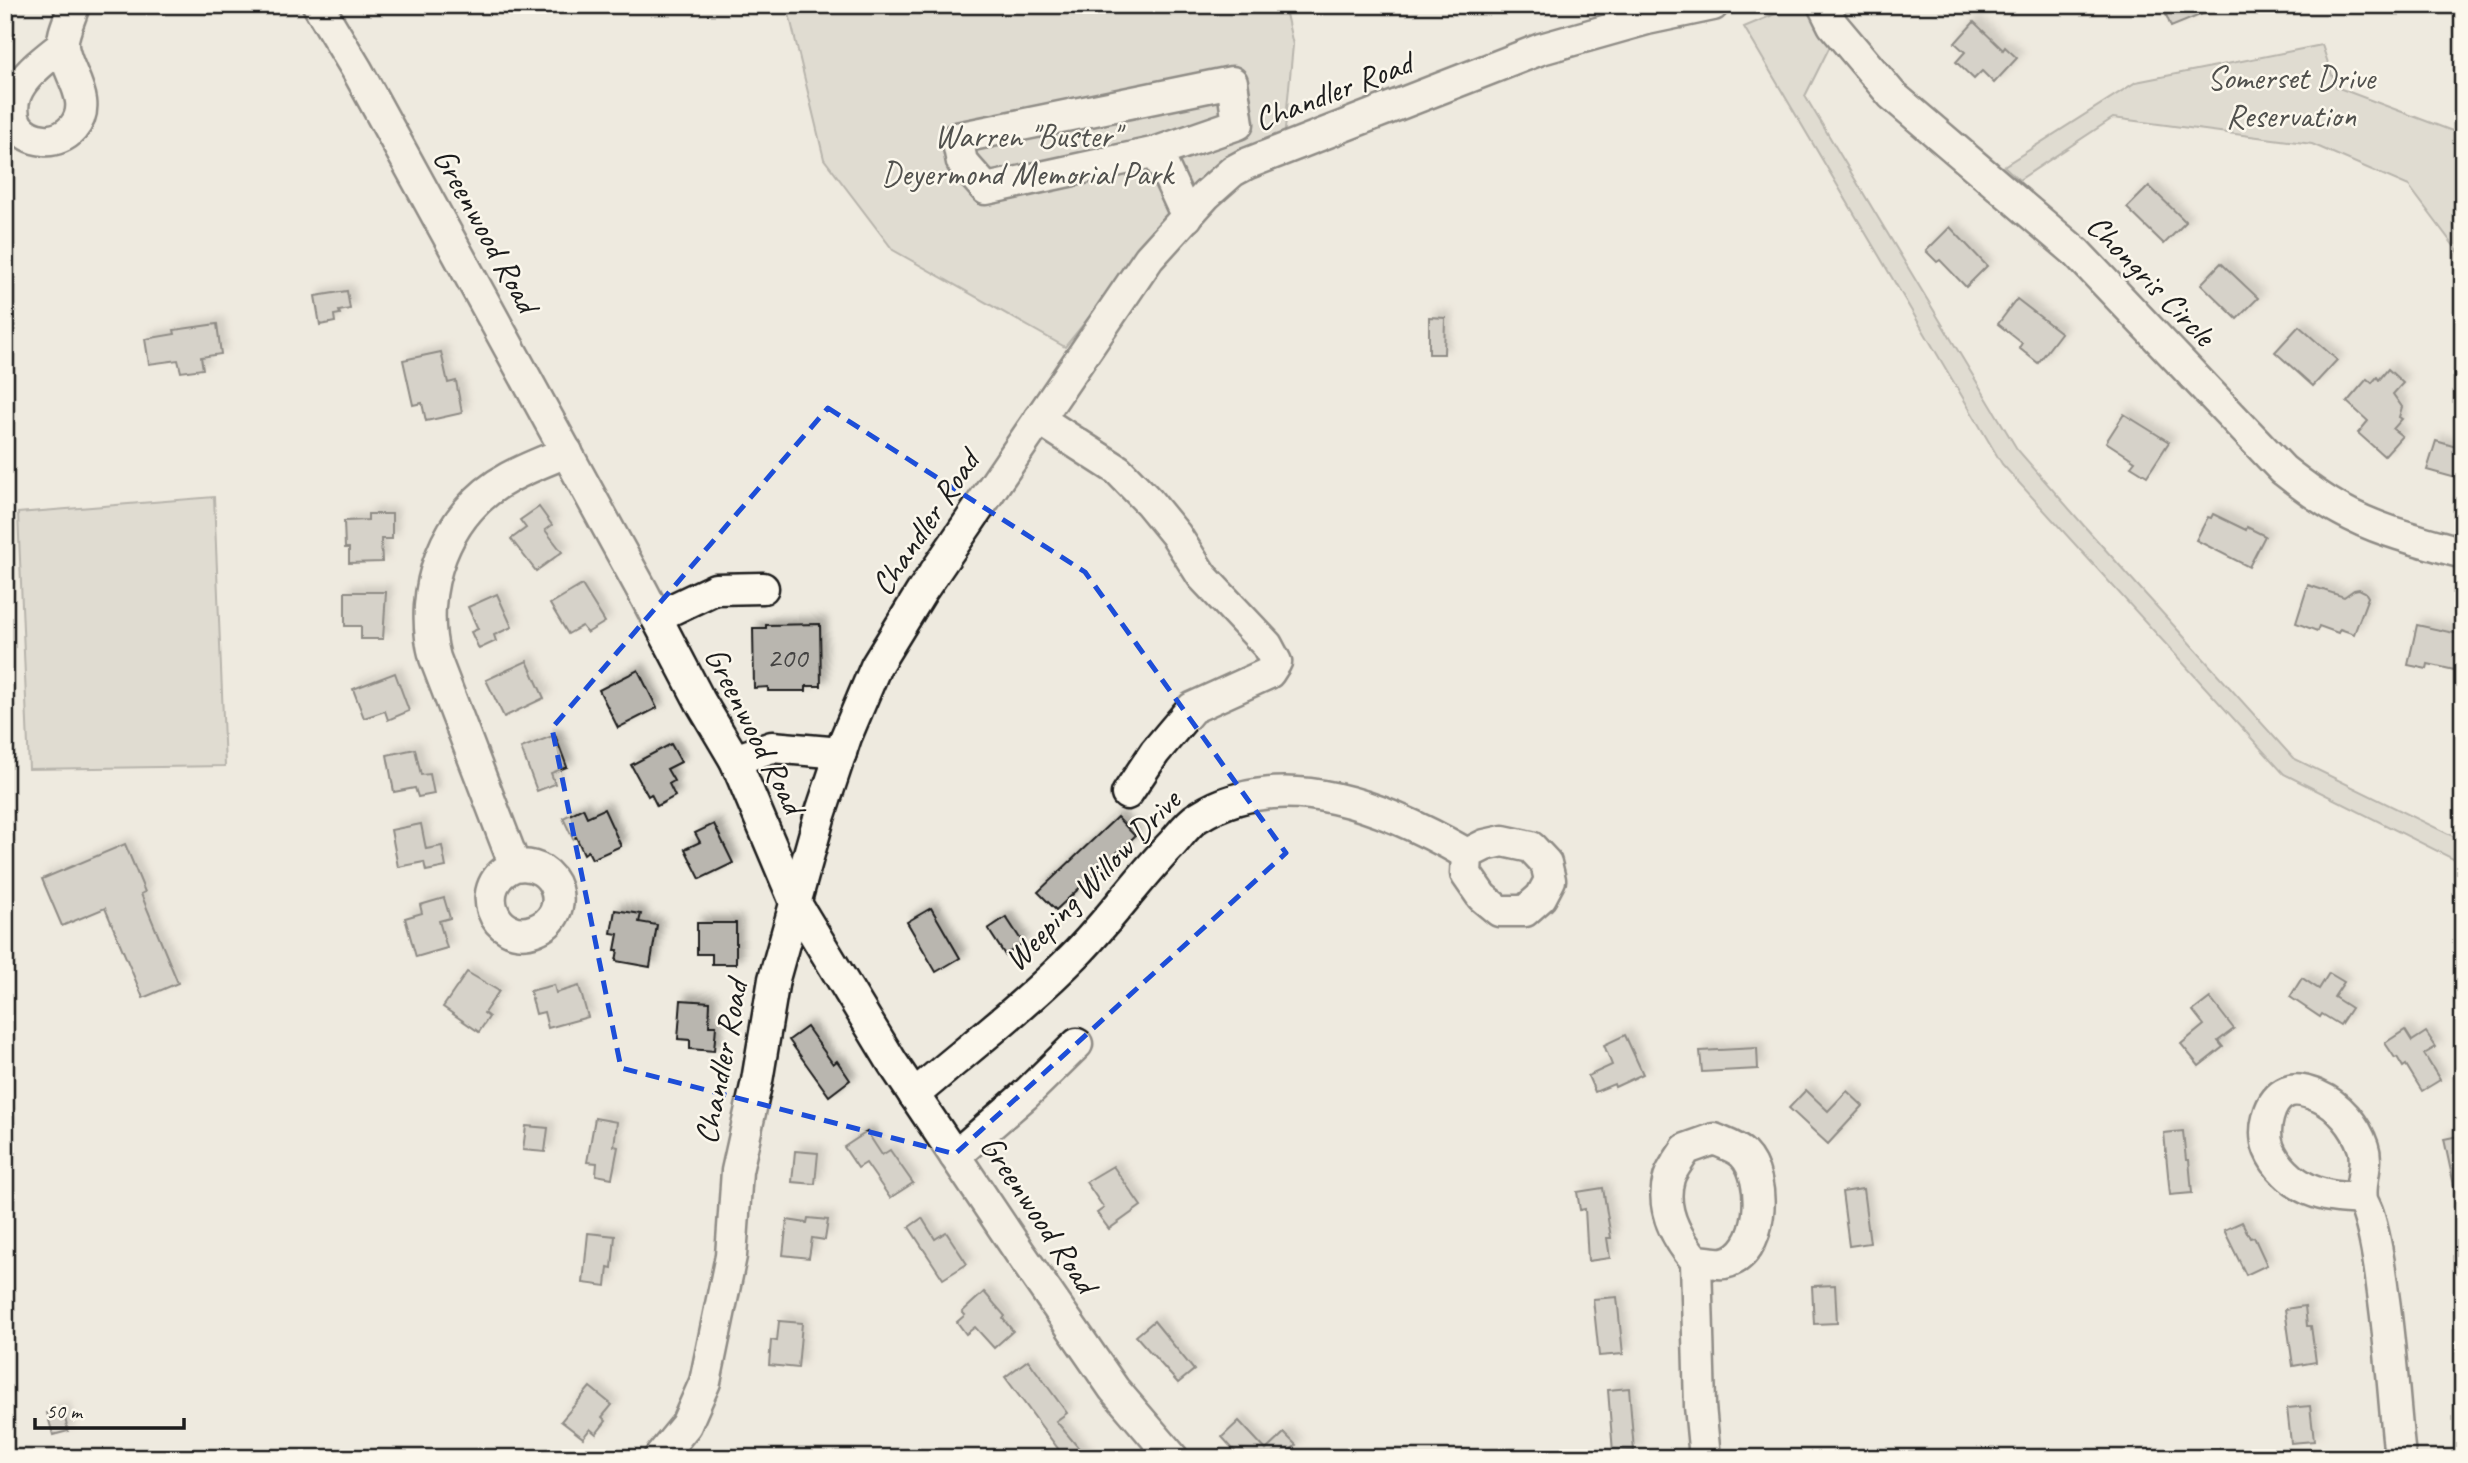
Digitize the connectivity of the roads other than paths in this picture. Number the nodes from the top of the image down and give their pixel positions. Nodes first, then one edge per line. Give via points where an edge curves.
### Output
1 (74, 5) edge
2 (318, 5) edge
3 (1713, 5) edge
4 (1823, 5) edge
5 (62, 45) dead end
6 (1157, 152) junction
7 (1187, 217) junction
8 (1039, 419) junction
9 (566, 452) junction
10 (2463, 553) edge
11 (763, 588) dead end
12 (656, 617) junction
13 (841, 753) junction
14 (735, 760) junction
15 (1128, 794) dead end
16 (1467, 854) dead end
17 (515, 866) dead end
18 (795, 902) junction
19 (1077, 1044) dead end
20 (914, 1096) junction
21 (955, 1156) junction
22 (2362, 1199) dead end
23 (1696, 1261) dead end
24 (659, 1458) edge
25 (1173, 1458) edge
26 (1704, 1458) edge
27 (2400, 1458) edge

1 - 5 street
2 - 9 street, Greenwood Road
3 - 7 street, Chandler Road via 1541,49 1285,148 1233,171
4 - 10 street, Chongris Circle via 1833,25 1892,94 2077,253 2283,470 2343,512
6 - 6 street via 986,189 962,162 957,138 1232,82 1238,124
6 - 7 street
7 - 8 street, Chandler Road via 1149,258
8 - 13 street, Chandler Road via 876,666
8 - 15 street via 1118,470 1149,502 1202,576 1266,645 1276,662 1269,673 1192,708
9 - 12 street, Greenwood Road
9 - 17 street via 507,478 470,509 442,553 430,599 435,657
11 - 12 street via 715,589
12 - 14 street, Greenwood Road
13 - 14 street via 772,747
13 - 18 street, Chandler Road
14 - 18 street, Greenwood Road
16 - 20 street, Weeping Willow Drive via 1386,814 1325,796 1284,791 1244,796 1196,818 1078,951
18 - 20 street, Greenwood Road
18 - 24 street, Chandler Road via 774,979 737,1171 731,1256 708,1371 686,1425
19 - 21 street
20 - 21 street, Greenwood Road
21 - 25 street, Greenwood Road via 1114,1389
22 - 27 street via 2383,1292
23 - 26 street

